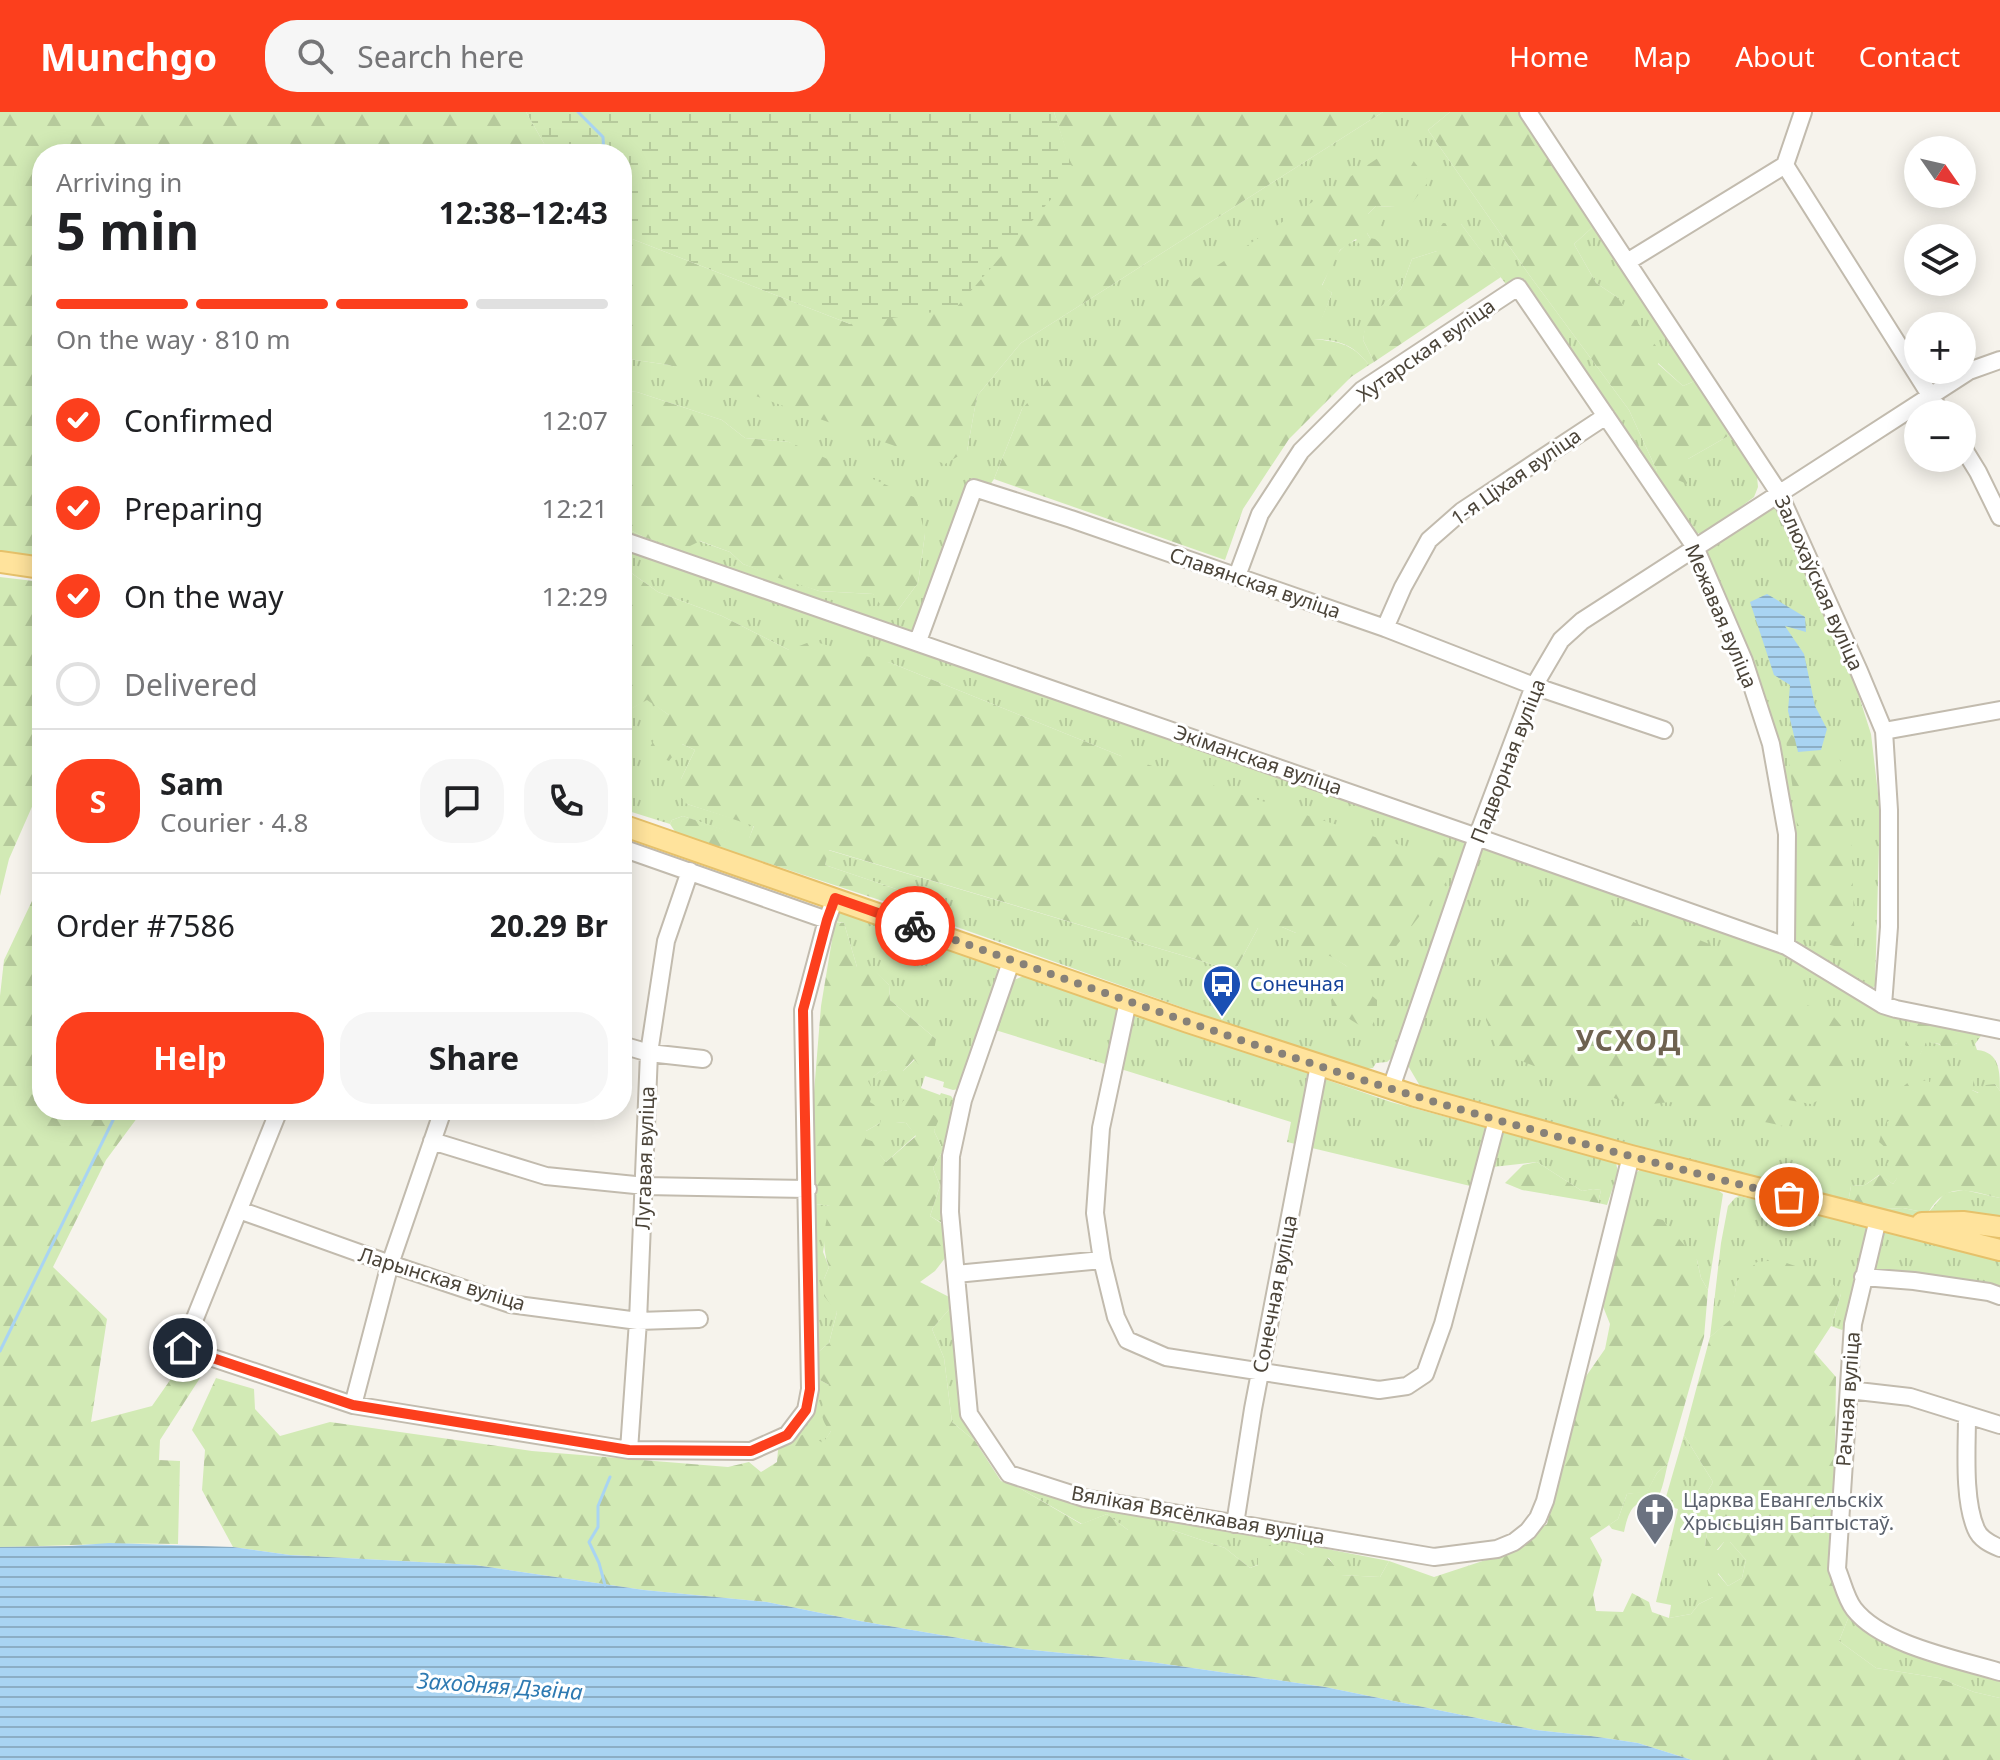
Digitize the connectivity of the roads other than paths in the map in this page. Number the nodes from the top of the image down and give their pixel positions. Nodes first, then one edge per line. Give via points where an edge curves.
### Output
1 (1528, 112) edge
2 (1803, 112) edge
3 (1785, 165) junction
4 (1627, 262) junction
5 (1518, 287) joint
6 (2000, 360) edge
7 (1930, 396) junction
8 (1933, 400) edge
9 (1606, 416) junction
10 (1976, 469) edge
11 (1779, 493) junction
12 (2000, 517) edge
13 (632, 544) edge
14 (1695, 547) junction
15 (0, 562) edge
16 (32, 567) edge
17 (1237, 576) junction
18 (1385, 628) junction
19 (918, 641) junction
20 (1534, 686) junction
21 (2000, 710) edge
22 (1664, 730) dead end
23 (1884, 731) junction
24 (632, 828) edge
25 (1477, 837) junction
26 (632, 851) edge
27 (690, 871) junction
28 (835, 898) junction
29 (827, 920) junction
30 (1786, 946) junction
31 (1012, 959) junction
32 (1128, 1001) junction
33 (1883, 1005) junction
34 (2000, 1030) edge
35 (632, 1048) edge
36 (649, 1053) junction
37 (703, 1059) dead end
38 (1319, 1065) junction
39 (1391, 1088) junction
40 (275, 1120) edge
41 (439, 1120) edge
42 (1497, 1120) junction
43 (432, 1141) junction
44 (1631, 1156) junction
45 (645, 1186) junction
46 (808, 1189) junction
47 (239, 1210) junction
48 (1878, 1219) junction
49 (2000, 1227) edge
50 (2000, 1250) edge
51 (1102, 1260) junction
52 (390, 1264) junction
53 (956, 1274) junction
54 (1863, 1277) junction
55 (2000, 1296) edge
56 (699, 1319) dead end
57 (638, 1321) junction
58 (1260, 1371) junction
59 (1849, 1390) junction
60 (353, 1405) junction
61 (1967, 1415) junction
62 (2000, 1425) edge
63 (629, 1450) junction
64 (1235, 1524) junction
65 (2000, 1548) edge
66 (2000, 1672) edge

1 - 4 street, Залюхаўская вуліца
2 - 3 street
3 - 4 street
3 - 7 street
4 - 11 street, Залюхаўская вуліца
5 - 9 street, Межавая вуліца
5 - 17 street, Хутарская вуліца via 1362,390 1301,451 1260,514
6 - 7 street, Падворная вуліца via 1969,371
7 - 8 street
7 - 11 street, Падворная вуліца
9 - 14 street, Межавая вуліца
9 - 18 street, 1-я Ціхая вуліца via 1462,511 1429,540
10 - 12 street
11 - 14 street, Падворная вуліца
11 - 23 street, Залюхаўская вуліца
13 - 19 street, Экіманская вуліца
14 - 20 street, Падворная вуліца via 1582,621 1561,640
14 - 30 street, Межавая вуліца via 1744,661 1771,744 1787,834
15 - 16 main road
17 - 18 street, Славянская вуліца
17 - 19 street, Славянская вуліца via 974,488
18 - 20 street, Славянская вуліца
19 - 25 street, Экіманская вуліца
20 - 22 street, Славянская вуліца
20 - 25 street, Падворная вуліца
21 - 23 street
23 - 33 street, Залюхаўская вуліца via 1889,927
24 - 28 main road
25 - 30 street, Экіманская вуліца
25 - 39 street, Падворная вуліца
26 - 27 street
27 - 29 street
27 - 36 street, Лугавая вуліца via 666,941
28 - 29 street
28 - 31 main road
29 - 46 street via 803,1010
30 - 33 street, Экіманская вуліца
31 - 32 main road
31 - 53 street, Вялікая Вясёлкавая вуліца via 963,1100 951,1156
32 - 38 main road
32 - 51 street via 1101,1128 1095,1213
33 - 34 street
35 - 36 street
36 - 37 street
36 - 45 street, Лугавая вуліца
38 - 39 main road
38 - 58 street, Сонечная вуліца
39 - 42 main road
40 - 47 street
41 - 43 street
42 - 44 main road
42 - 58 street via 1425,1374 1407,1386 1379,1390
43 - 45 street via 546,1176
43 - 52 street
44 - 48 main road
44 - 64 street, Вялікая Вясёлкавая вуліца via 1545,1501 1528,1531 1497,1549 1434,1557
45 - 46 street
45 - 57 street, Лугавая вуліца
46 - 63 street via 806,1410 787,1435 751,1451
47 - 52 street, Ларынская вуліца
47 - 60 street via 183,1348
48 - 49 main road
48 - 50 main road
48 - 54 street, Рачная вуліца
51 - 53 street
51 - 58 street via 1127,1340 1166,1357
52 - 57 street, Ларынская вуліца via 510,1304
52 - 60 street
53 - 64 street, Вялікая Вясёлкавая вуліца via 969,1414 1009,1474 1084,1498
54 - 55 street
54 - 59 street, Рачная вуліца via 1853,1324
56 - 57 street, Ларынская вуліца
57 - 63 street, Лугавая вуліца
58 - 64 street, Сонечная вуліца
59 - 61 street via 1910,1397
59 - 66 street, Рачная вуліца via 1837,1569 1852,1606 1880,1633
60 - 63 street
61 - 62 street
61 - 65 street via 1968,1496 1976,1531

